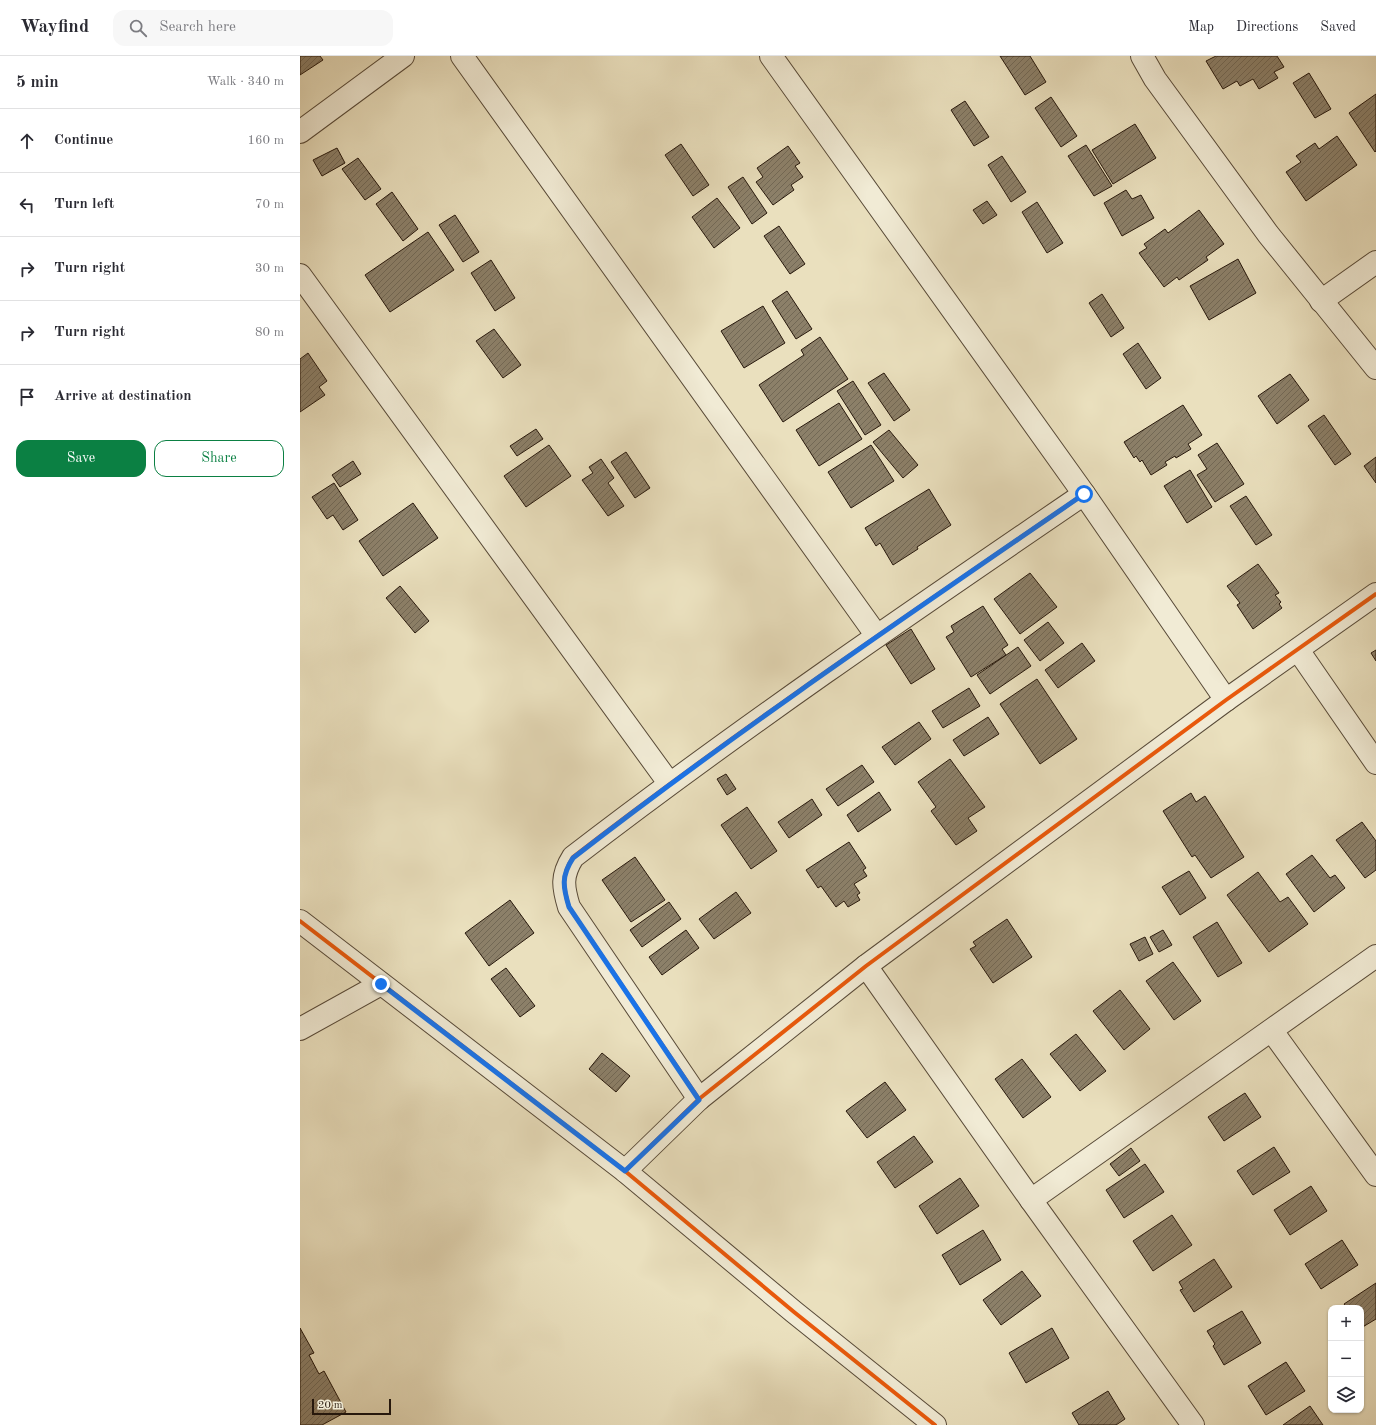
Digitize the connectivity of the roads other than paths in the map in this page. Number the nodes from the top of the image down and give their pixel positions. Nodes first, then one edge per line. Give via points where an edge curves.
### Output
1 (403, 56) edge
2 (462, 56) edge
3 (771, 56) edge
4 (1142, 56) edge
5 (300, 132) edge
6 (1376, 262) edge
7 (300, 275) edge
8 (1321, 301) junction
9 (1376, 368) edge
10 (1084, 494) junction
11 (1376, 594) edge
12 (877, 636) junction
13 (1298, 650) junction
14 (1226, 700) junction
15 (1376, 763) edge
16 (669, 783) junction
17 (300, 921) edge
18 (1376, 956) edge
19 (866, 966) junction
20 (381, 984) junction
21 (300, 1029) edge
22 (1272, 1031) junction
23 (699, 1100) junction
24 (625, 1171) junction
25 (1376, 1175) edge
26 (1031, 1200) junction
27 (935, 1425) edge
28 (1193, 1425) edge

1 - 5 street
2 - 12 street
3 - 10 street
4 - 8 street via 1155,78 1268,234
6 - 8 street
7 - 16 street
8 - 9 street
10 - 12 street
10 - 14 street
11 - 13 street
12 - 16 street
13 - 14 street
13 - 15 street
14 - 19 street
16 - 23 street via 573,858 566,868 564,891 569,907
17 - 20 street
18 - 22 street
19 - 23 street
19 - 26 street
20 - 21 street
20 - 24 street
22 - 25 street
22 - 26 street
23 - 24 street
24 - 27 street
26 - 28 street

